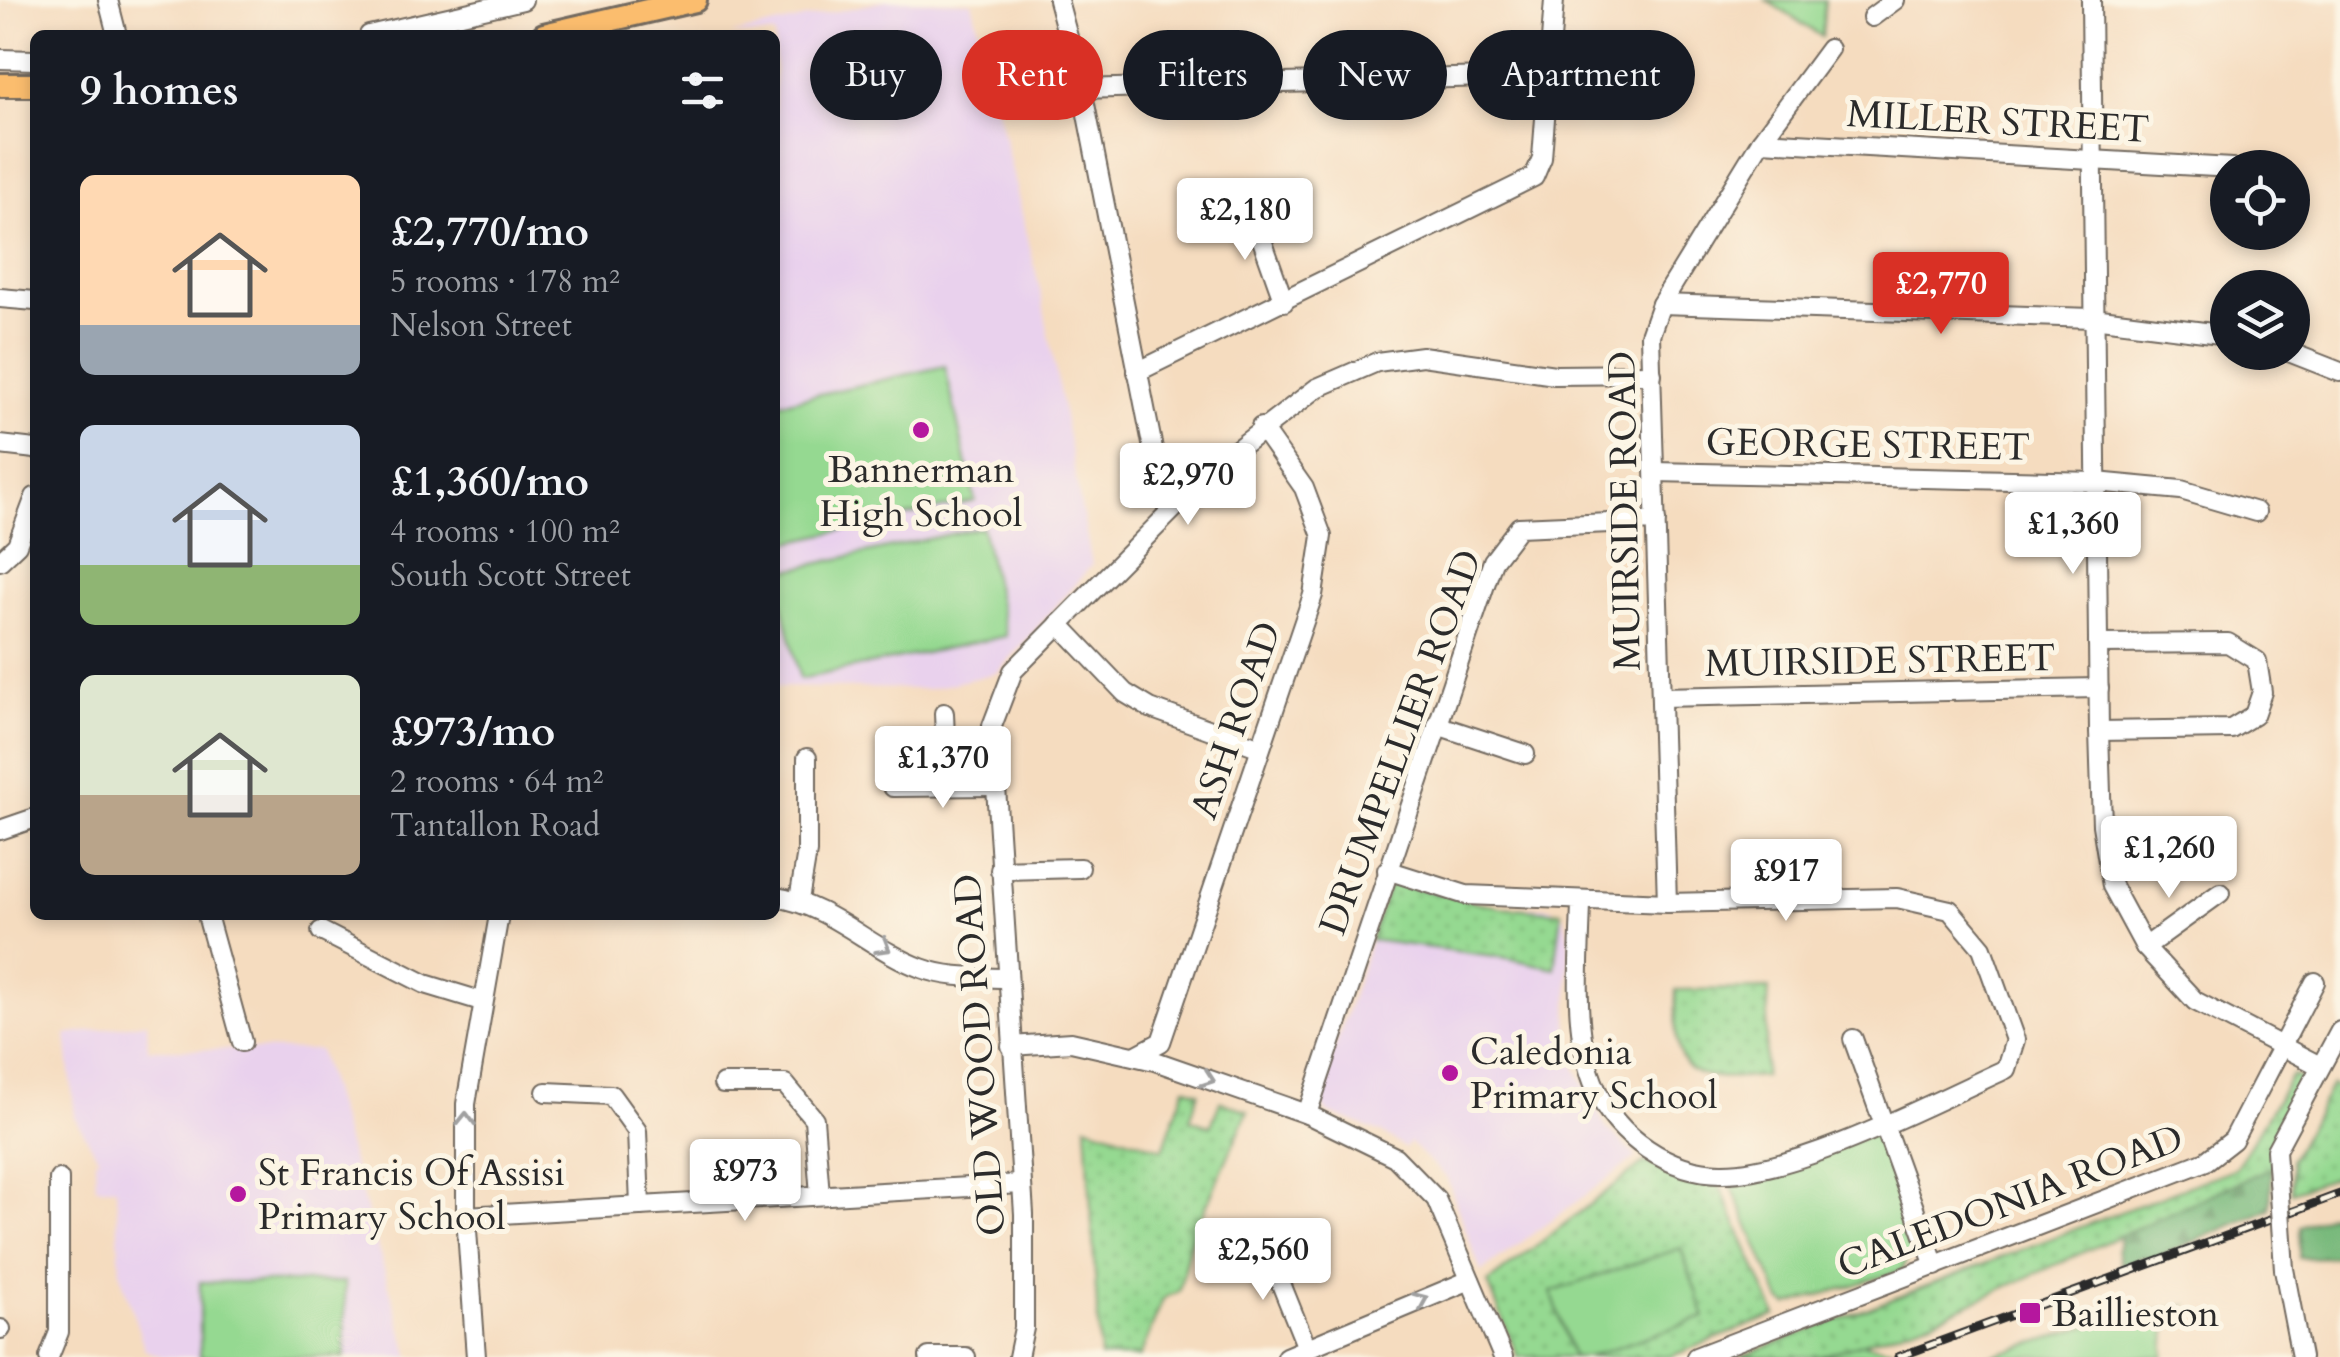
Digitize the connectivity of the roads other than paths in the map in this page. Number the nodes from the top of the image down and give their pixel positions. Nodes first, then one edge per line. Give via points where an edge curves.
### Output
1 (108, 0) edge
2 (523, 0) edge
3 (696, 0) edge
4 (1058, 0) edge
5 (1554, 0) edge
6 (1895, 0) edge
7 (2091, 0) edge
8 (1872, 18) dead end
9 (116, 30) edge
10 (391, 30) edge
11 (566, 30) edge
12 (1066, 30) edge
13 (1552, 30) edge
14 (1829, 49) dead end
15 (0, 58) edge
16 (30, 60) edge
17 (1467, 77) edge
18 (0, 85) edge
19 (30, 85) edge
20 (1103, 88) edge
21 (1088, 120) edge
22 (1546, 120) edge
23 (1761, 141) junction
24 (2091, 156) junction
25 (2210, 166) edge
26 (1251, 209) dead end
27 (0, 298) edge
28 (30, 301) edge
29 (1284, 302) junction
30 (1661, 304) junction
31 (2093, 318) junction
32 (2210, 333) edge
33 (2310, 360) edge
34 (1137, 372) junction
35 (2340, 372) edge
36 (1652, 374) junction
37 (1261, 426) junction
38 (0, 445) edge
39 (30, 448) edge
40 (1655, 472) junction
41 (1158, 474) dead end
42 (2096, 482) junction
43 (30, 511) edge
44 (2256, 512) dead end
45 (1656, 521) junction
46 (0, 561) edge
47 (1059, 624) junction
48 (2098, 644) junction
49 (2099, 688) junction
50 (1661, 697) junction
51 (944, 713) dead end
52 (1436, 725) junction
53 (2099, 731) junction
54 (1258, 748) junction
55 (1525, 754) dead end
56 (802, 768) dead end
57 (993, 786) junction
58 (893, 787) dead end
59 (947, 787) junction
60 (30, 820) edge
61 (0, 830) edge
62 (1080, 868) dead end
63 (1000, 870) junction
64 (1388, 870) junction
65 (2220, 894) dead end
66 (780, 898) edge
67 (798, 900) junction
68 (1581, 901) junction
69 (1667, 903) junction
70 (208, 920) edge
71 (499, 920) edge
72 (321, 930) dead end
73 (2145, 948) junction
74 (1006, 978) junction
75 (2315, 982) dead end
76 (481, 1001) junction
77 (2340, 1032) edge
78 (1852, 1039) dead end
79 (242, 1042) dead end
80 (1161, 1042) junction
81 (1011, 1046) junction
82 (2282, 1047) junction
83 (1135, 1056) junction
84 (2320, 1066) junction
85 (1173, 1067) junction
86 (722, 1084) dead end
87 (546, 1092) dead end
88 (1306, 1114) junction
89 (1884, 1124) junction
90 (60, 1179) dead end
91 (1021, 1184) junction
92 (820, 1196) junction
93 (640, 1206) junction
94 (466, 1216) junction
95 (1262, 1239) dead end
96 (1935, 1266) junction
97 (1470, 1280) junction
98 (1307, 1348) junction
99 (49, 1355) edge
100 (476, 1357) edge
101 (929, 1357) edge
102 (966, 1357) edge
103 (1018, 1357) edge
104 (1286, 1357) edge
105 (1502, 1357) edge
106 (1696, 1357) edge
107 (2302, 1357) edge

1 - 9 street
2 - 10 street
3 - 11 main road
4 - 12 street
5 - 13 street
6 - 8 street
7 - 24 street
14 - 23 street, MUIRSIDE ROAD
15 - 16 street
17 - 20 street
18 - 19 main road
21 - 34 street
22 - 29 street via 1534,177
23 - 24 street, MILLER STREET
23 - 30 street, MUIRSIDE ROAD
24 - 25 street, MILLER STREET
24 - 31 street
26 - 29 street
27 - 28 street
29 - 34 street
30 - 31 street
30 - 36 street, MUIRSIDE ROAD via 1650,335
31 - 32 street
31 - 42 street
33 - 35 street
34 - 41 street
36 - 37 street, OLD WOOD ROAD via 1554,375 1463,359 1392,360 1317,388
36 - 40 street, MUIRSIDE ROAD
37 - 47 street, OLD WOOD ROAD
37 - 54 street, ASH ROAD via 1304,488 1322,536 1312,594
38 - 39 street
40 - 42 street, GEORGE STREET
40 - 45 street, MUIRSIDE ROAD
42 - 44 street, GEORGE STREET via 2181,490
42 - 48 street
43 - 46 street via 18,545
45 - 50 street, MUIRSIDE ROAD
45 - 52 street, DRUMPELLIER ROAD via 1519,527 1492,560
47 - 54 street via 1125,693
47 - 57 street, OLD WOOD ROAD via 1013,671 992,726
48 - 49 street
48 - 53 street via 2228,644 2258,662 2262,692 2254,714 2231,729
49 - 50 street, MUIRSIDE STREET
49 - 53 street
50 - 69 street, MUIRSIDE ROAD
51 - 59 street
52 - 55 street
52 - 64 street, DRUMPELLIER ROAD
53 - 73 street via 2112,886
54 - 80 street, ASH ROAD
56 - 67 street via 807,852
57 - 59 street
57 - 63 street, OLD WOOD ROAD
58 - 59 street
60 - 61 street
62 - 63 street
63 - 74 street, OLD WOOD ROAD
64 - 68 street via 1466,895
64 - 88 street, DRUMPELLIER ROAD
65 - 73 street
66 - 67 street
67 -> 74 street via 919,967 950,976
68 - 69 street
68 - 89 street via 1578,1010 1596,1090 1643,1148 1722,1174 1764,1169
69 - 89 street via 1897,898 1950,910 1982,948 2015,1040 2006,1069
70 - 79 street
71 - 76 street
72 - 76 street via 424,984
73 - 82 street via 2194,1001
74 - 81 street, OLD WOOD ROAD
75 - 82 street, CALEDONIA ROAD
94 -> 76 street via 466,1104
77 - 84 street
78 - 89 street
80 - 83 street
80 - 85 street
81 - 83 street via 1070,1042
81 - 91 street, OLD WOOD ROAD
82 - 84 street
82 - 96 street, CALEDONIA ROAD via 2233,1140 2206,1161
83 - 85 street
84 - 107 street, bridge via 2276,1150 2284,1269
85 -> 88 street
86 - 92 street via 784,1084 814,1119
87 - 93 street via 610,1095 637,1131
88 - 97 street via 1395,1157 1436,1199
89 - 96 street
90 - 99 street via 59,1332
91 - 92 street
91 - 103 street, OLD WOOD ROAD via 1024,1328
92 - 93 street
93 - 94 street
94 - 100 street
95 - 98 street
96 - 106 street, CALEDONIA ROAD
98 -> 97 street
97 - 105 street
98 - 104 street
101 - 102 street

